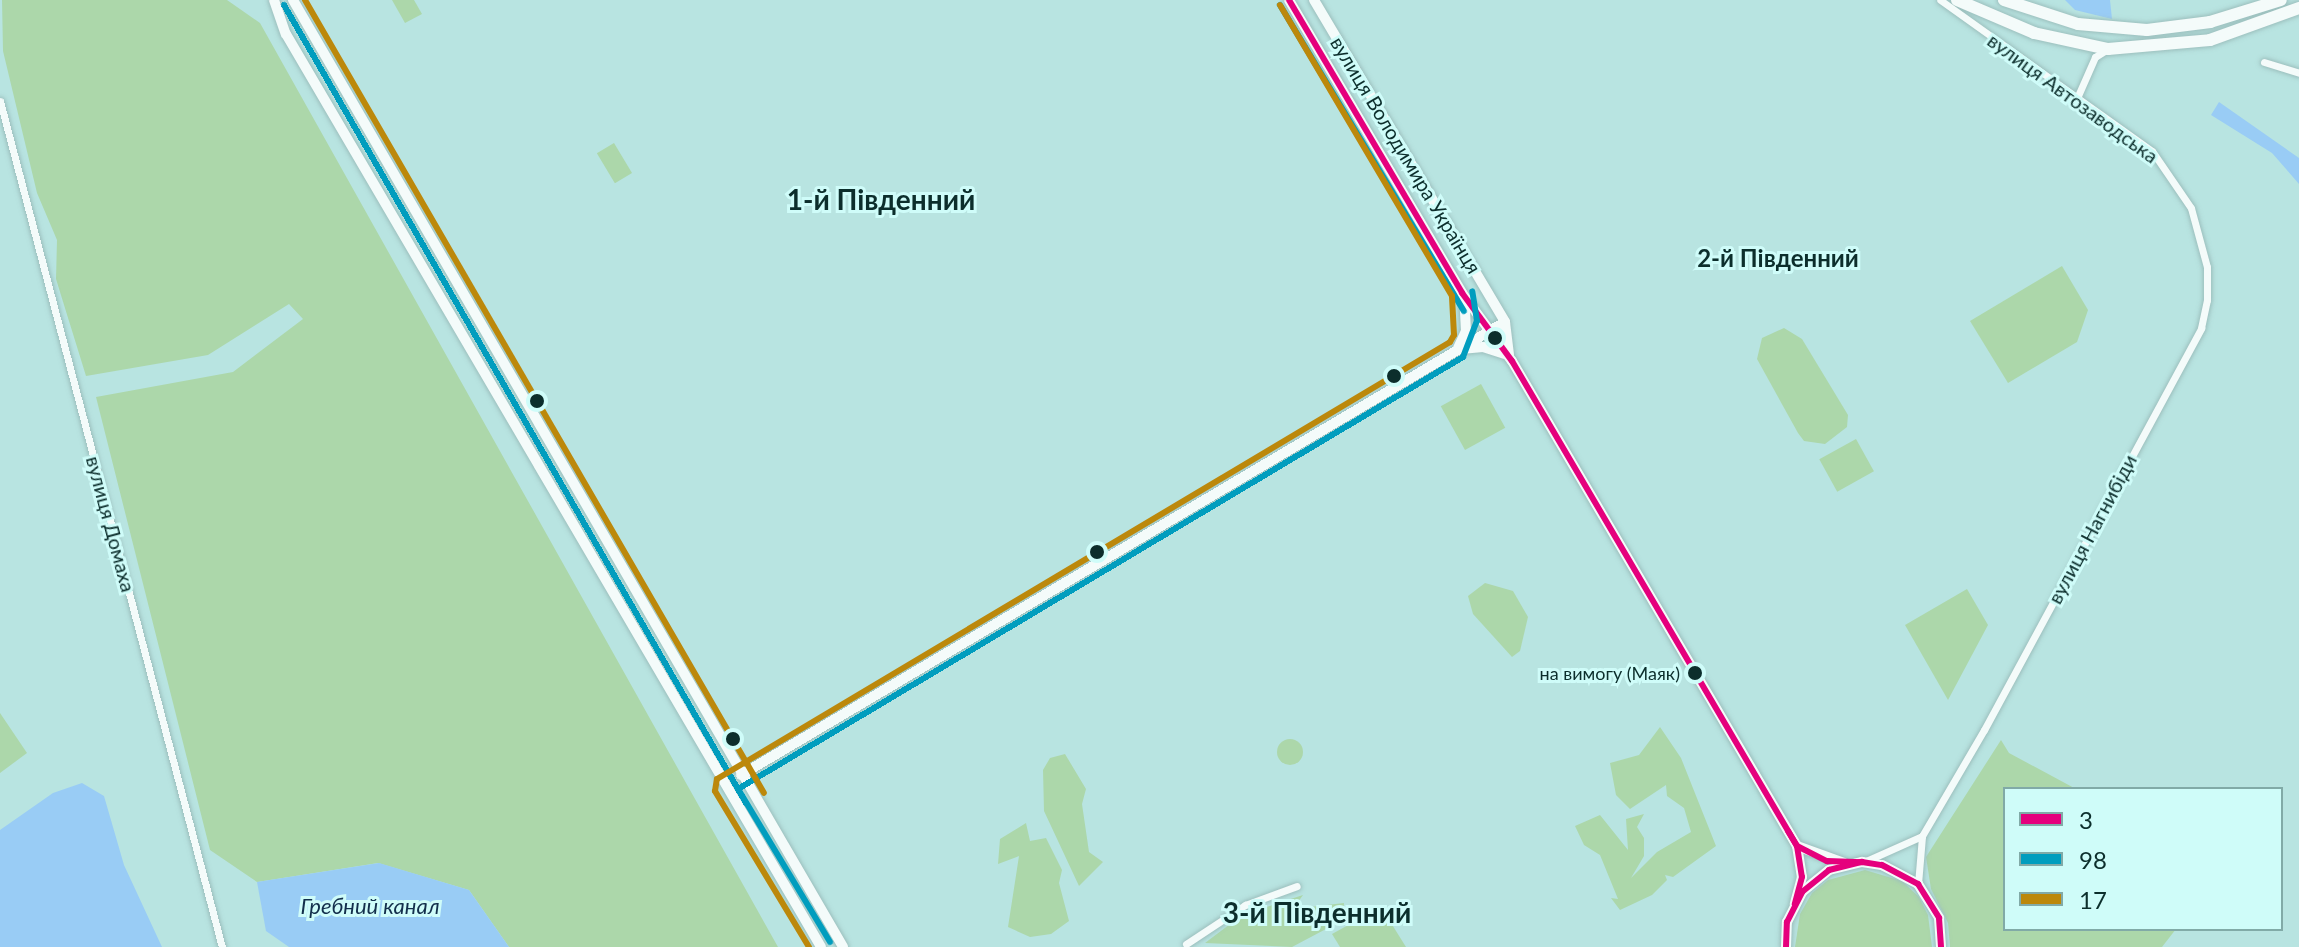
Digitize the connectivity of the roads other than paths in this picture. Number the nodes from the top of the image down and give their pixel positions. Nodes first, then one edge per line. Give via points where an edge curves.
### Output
1 (274, 0) edge
2 (293, 0) edge
3 (1289, 0) edge
4 (1314, 0) edge
5 (1940, 0) edge
6 (1957, 0) edge
7 (2004, 0) edge
8 (2281, 0) edge
9 (2299, 8) edge
10 (2108, 49) junction
11 (2264, 62) dead end
12 (2299, 73) edge
13 (2077, 98) junction
14 (0, 101) edge
15 (2191, 208) joint
16 (1462, 293) junction
17 (1505, 322) junction
18 (1488, 332) junction
19 (1457, 349) junction
20 (1509, 357) junction
21 (741, 775) junction
22 (724, 786) junction
23 (1922, 836) junction
24 (1797, 846) junction
25 (1862, 862) junction
26 (1918, 884) junction
27 (1297, 886) dead end
28 (1795, 904) junction
29 (1186, 944) dead end
30 (222, 947) edge
31 (821, 947) edge
32 (843, 947) edge
33 (1786, 947) edge
34 (1941, 947) edge

1 - 22 street via 286,34
2 - 21 street
3 - 16 street, вулиця Володимира Українця
4 - 17 street, вулиця Володимира Українця
5 - 13 street, вулиця Автозаводська
6 - 10 main road, вулиця Автозаводська via 2034,33
7 - 8 main road, вулиця Автозаводська via 2107,30 2210,22
9 - 10 main road, вулиця Автозаводська via 2210,40
10 - 13 street via 2095,57
11 - 12 street
13 - 15 street, вулиця Автозаводська via 2152,151 2174,176
14 - 30 street, вулиця Домаха
15 - 23 street, вулиця Нагнибіди via 2207,267 2201,328
16 - 18 street, вулиця Володимира Українця
16 - 19 street via 1467,320
17 - 18 street
17 - 20 street, вулиця Володимира Українця
18 - 19 street
18 - 20 street, вулиця Володимира Українця
19 - 20 street via 1483,347
19 - 21 street
20 - 24 street, вулиця Володимира Українця
21 - 22 street
21 - 32 street
22 - 31 street
23 - 25 street
23 - 26 street, вулиця Нагнибіди
24 - 25 street via 1827,861
24 - 28 street, вулиця Володимира Українця via 1802,877
25 - 26 street via 1892,868
25 - 28 street via 1829,870
26 - 34 street via 1939,918
27 - 29 street via 1245,905
28 - 33 street, вулиця Володимира Українця

